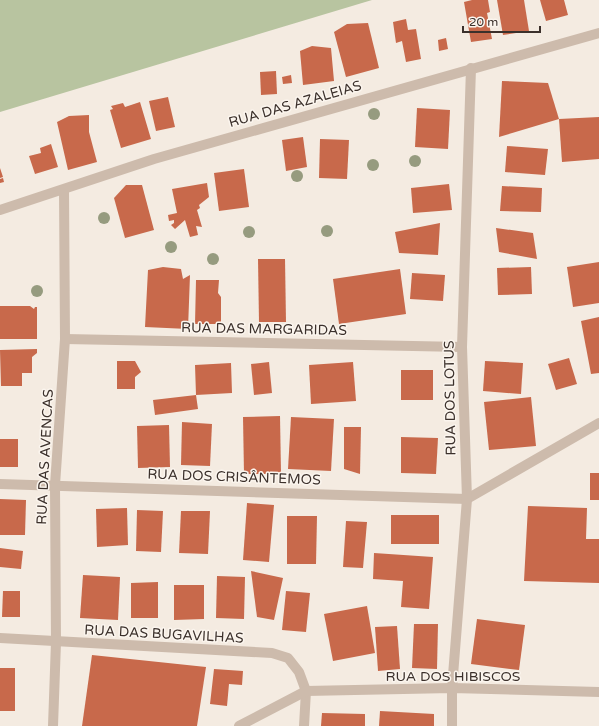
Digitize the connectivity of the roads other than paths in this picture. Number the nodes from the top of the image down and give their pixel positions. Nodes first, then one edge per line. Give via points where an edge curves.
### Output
1 (599, 33) edge
2 (471, 68) junction
3 (64, 190) junction
4 (0, 210) edge
5 (65, 339) junction
6 (462, 347) junction
7 (599, 423) edge
8 (0, 484) edge
9 (55, 485) junction
10 (467, 499) junction
11 (0, 638) edge
12 (56, 642) junction
13 (452, 688) junction
14 (306, 692) junction
15 (599, 692) edge
16 (53, 726) edge
17 (239, 726) edge
18 (304, 726) edge
19 (452, 726) edge

1 - 2 street, RUA DAS AZALEIAS
2 - 3 street, RUA DAS AZALEIAS via 154,159
2 - 6 street, RUA DOS LOTUS
3 - 4 street, RUA DAS AZALEIAS
3 - 5 street, RUA DAS AVENCAS
5 - 6 street, RUA DAS MARGARIDAS
5 - 9 street, RUA DAS AVENCAS
6 - 10 street, RUA DOS LOTUS
7 - 10 street
8 - 9 street, RUA DOS CRISÂNTEMOS
9 - 10 street, RUA DOS CRISÂNTEMOS
9 - 12 street, RUA DAS AVENCAS
10 - 13 street, RUA DOS LOTUS
11 - 12 street, RUA DAS BUGAVILHAS
12 - 14 street, RUA DAS BUGAVILHAS via 272,653 288,658 300,672
12 - 16 street, RUA DAS AVENCAS
13 - 14 street, RUA DOS HIBISCOS
13 - 15 street, RUA DOS HIBISCOS
13 - 19 street, RUA DOS LOTUS
14 - 17 street
14 - 18 street

